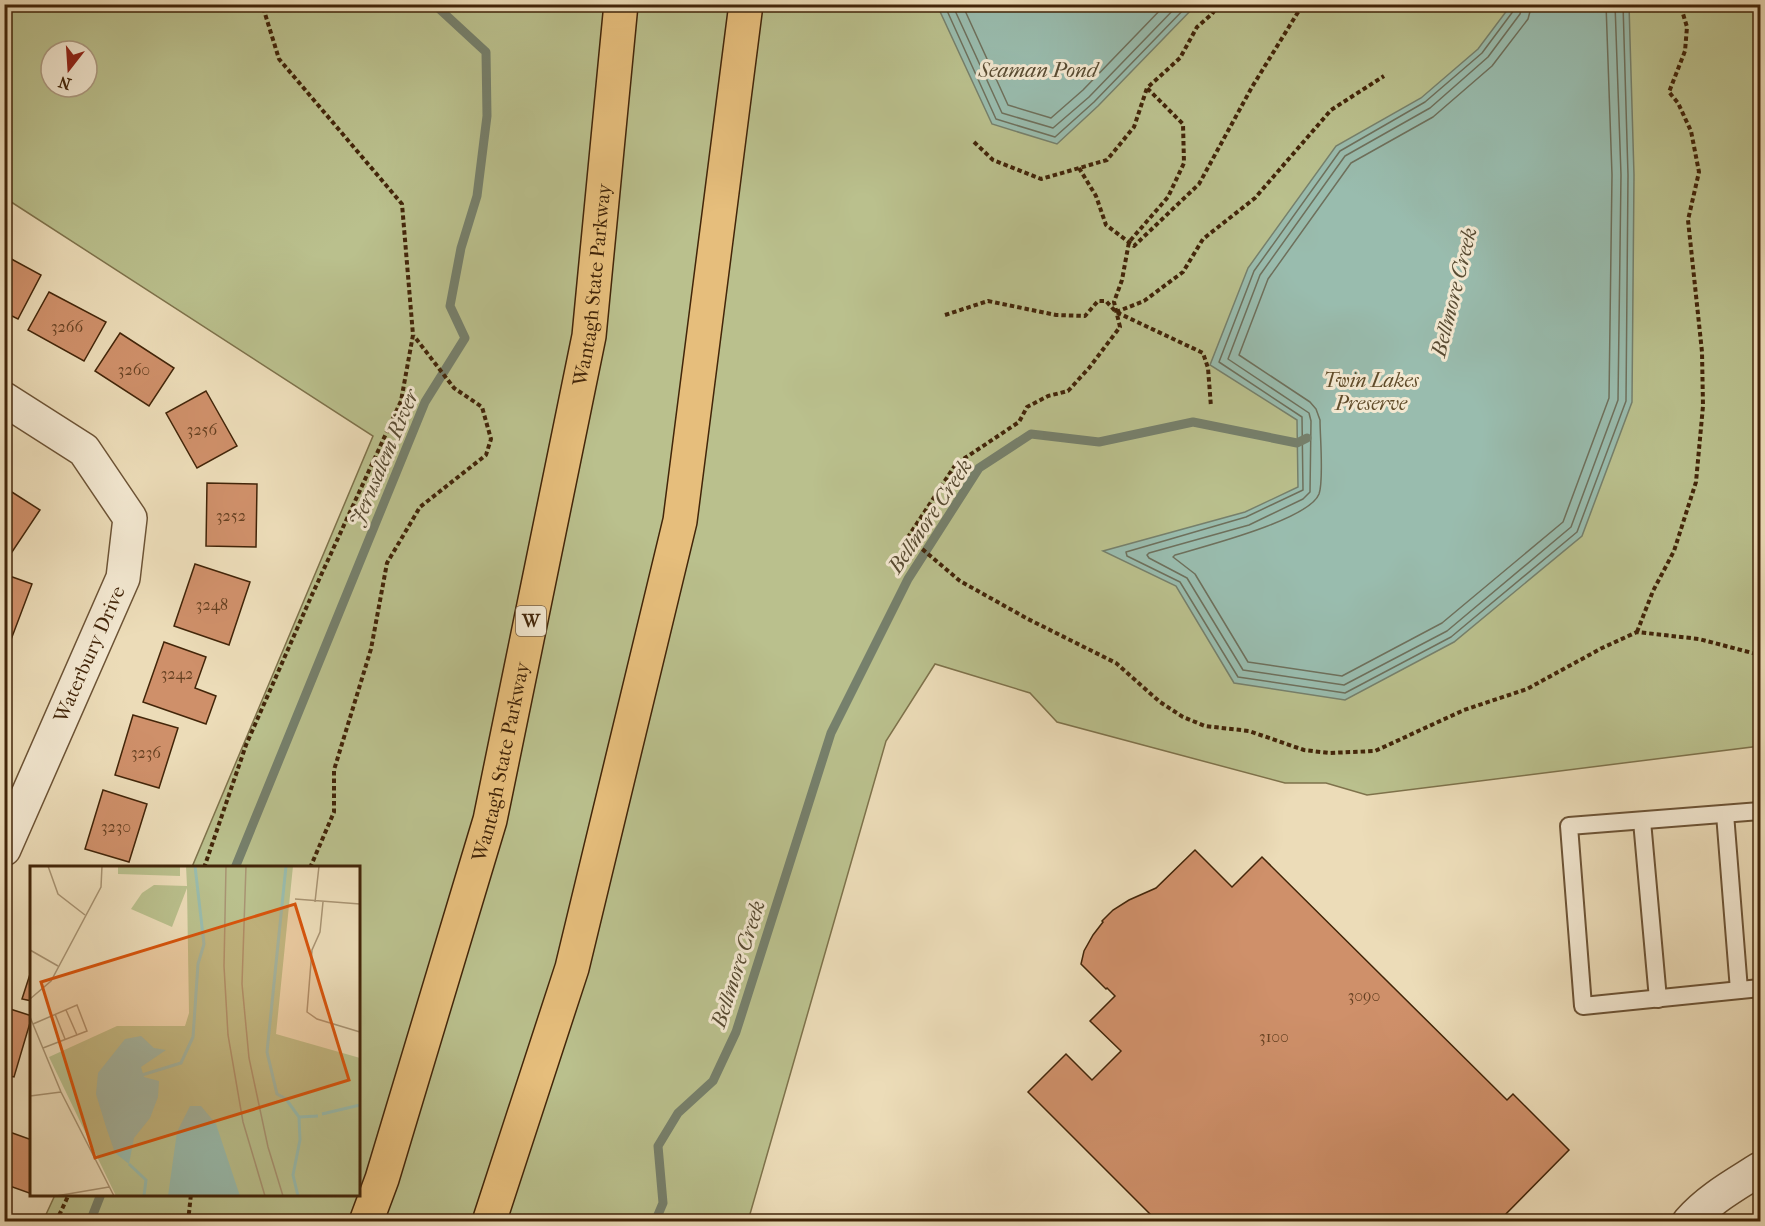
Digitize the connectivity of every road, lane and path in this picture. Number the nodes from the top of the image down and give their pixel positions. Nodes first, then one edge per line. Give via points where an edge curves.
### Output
1 (262, 4) edge
2 (621, 4) edge
3 (746, 4) edge
4 (1219, 4) edge
5 (1303, 4) edge
6 (1680, 4) edge
7 (1384, 76) dead end
8 (1147, 88) junction
9 (974, 142) dead end
10 (1079, 168) junction
11 (1130, 242) junction
12 (1116, 312) junction
13 (945, 315) dead end
14 (413, 335) junction
15 (4, 399) edge
16 (1211, 407) dead end
17 (1638, 632) junction
18 (1761, 655) edge
19 (1761, 811) edge
20 (1725, 814) junction
21 (1642, 821) junction
22 (4, 849) edge
23 (204, 866) edge
24 (310, 866) edge
25 (1761, 988) edge
26 (1739, 990) junction
27 (1658, 999) junction
28 (1756, 1174) edge
29 (68, 1196) edge
30 (191, 1196) edge
31 (56, 1221) edge
32 (188, 1221) edge
33 (366, 1221) edge
34 (489, 1221) edge
35 (1689, 1221) edge

1 - 14 path via 279,59 402,204
2 - 33 highway, Wantagh State Parkway / W via 589,336 490,820
3 - 34 highway via 680,521 573,968
4 - 8 path via 1197,27 1180,58
5 - 11 path via 1199,184 1134,246
6 - 17 path via 1687,27 1685,51 1669,92 1691,131 1699,172 1688,220 1702,352 1702,406 1696,482 1674,551
7 - 12 path via 1330,110 1255,198 1203,239 1183,272 1144,301
8 - 10 path via 1134,127 1107,160
8 - 11 path via 1183,124 1184,163 1168,196
9 - 10 path via 993,160 1041,179
10 - 11 path via 1096,196 1106,225
11 - 12 path via 1114,302
12 - 13 path via 1106,301 1098,301 1085,316 1056,315 988,301
12 - 16 path via 1203,353
12 - 17 path via 1120,327 1068,391 1027,407 1019,422 956,464 908,537 960,581 1116,663 1183,717 1205,726 1249,731 1304,750 1329,753 1376,751 1464,710 1527,689
14 - 23 path via 401,401 246,745
14 - 24 path via 454,388 482,407 491,439 486,455 420,507 387,563 371,650 334,770 334,812
15 - 22 street, Waterbury Drive via 84,450 130,518 123,578
17 - 18 path via 1699,639
19 - 20 lane
20 - 21 lane
20 - 26 lane
21 - 27 lane
21 - 27 lane via 1569,826 1583,1006
25 - 26 lane
26 - 27 lane
28 - 35 street via 1722,1192
29 - 31 path
30 - 32 path

